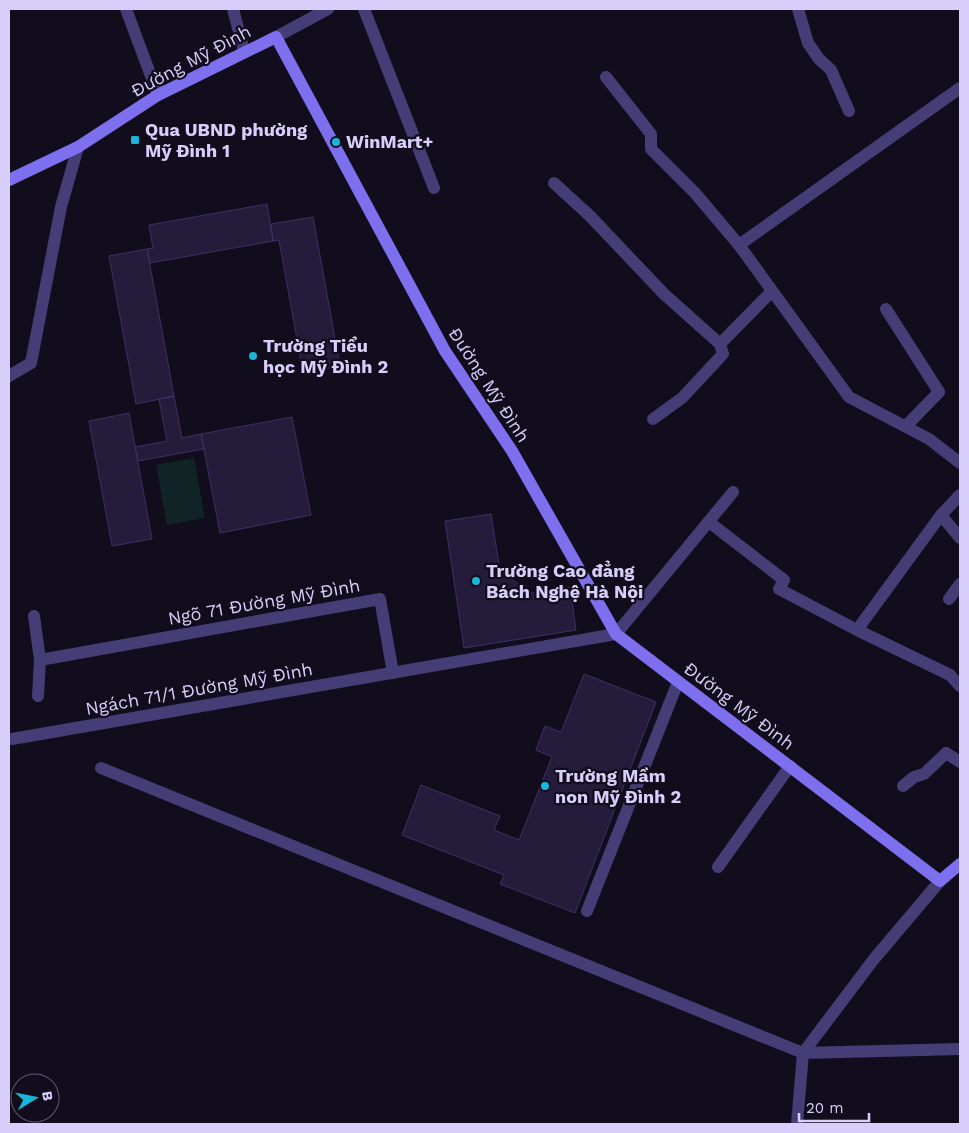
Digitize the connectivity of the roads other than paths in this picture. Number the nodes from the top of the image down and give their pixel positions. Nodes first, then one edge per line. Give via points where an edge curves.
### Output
1 (126, 9) edge
2 (233, 9) edge
3 (328, 9) edge
4 (364, 9) edge
5 (798, 9) edge
6 (276, 37) junction
7 (244, 51) junction
8 (606, 77) dead end
9 (960, 88) edge
10 (158, 95) junction
11 (849, 111) dead end
12 (78, 147) junction
13 (9, 180) edge
14 (554, 183) dead end
15 (434, 188) dead end
16 (739, 245) junction
17 (772, 291) junction
18 (886, 309) dead end
19 (720, 344) junction
20 (9, 376) edge
21 (653, 419) dead end
22 (906, 426) junction
23 (960, 463) edge
24 (733, 492) dead end
25 (960, 495) edge
26 (940, 516) junction
27 (709, 522) junction
28 (960, 538) edge
29 (960, 584) edge
30 (948, 599) dead end
31 (34, 616) dead end
32 (858, 630) junction
33 (616, 634) junction
34 (40, 660) junction
35 (393, 673) junction
36 (678, 682) junction
37 (960, 686) edge
38 (38, 696) dead end
39 (12, 740) dead end
40 (960, 762) edge
41 (790, 766) junction
42 (101, 768) dead end
43 (903, 786) dead end
44 (960, 864) edge
45 (718, 867) dead end
46 (940, 881) junction
47 (587, 911) dead end
48 (960, 1049) edge
49 (803, 1053) junction
50 (797, 1124) edge

1 - 10 street
2 - 7 street
3 - 6 street
4 - 15 street
5 - 11 street via 808,43 831,70
6 - 7 street, Đường Mỹ Đình
6 - 33 street, Đường Mỹ Đình via 445,351 512,451
7 - 10 street, Đường Mỹ Đình
8 - 16 street via 651,134 651,149 695,193
9 - 16 street
10 - 12 street, Đường Mỹ Đình
12 - 13 street, Đường Mỹ Đình
12 - 20 street via 61,207 31,363
14 - 19 street via 664,294
16 - 17 street
17 - 19 street
17 - 22 street via 849,397
18 - 22 street via 939,392
19 - 21 street via 723,354 682,398
22 - 23 street
24 - 27 street
25 - 26 street
26 - 28 street
26 - 32 street
27 - 32 street via 784,580 779,589
27 - 33 street
29 - 30 street
31 - 34 street
32 - 37 street via 950,675
33 - 35 street
33 - 36 street, Đường Mỹ Đình
34 - 35 street, Ngõ 71 Đường Mỹ Đình via 380,599
34 - 38 street
35 - 39 street, Ngách 71/1 Đường Mỹ Đình
36 - 41 street, Đường Mỹ Đình
36 - 47 street
40 - 43 street via 946,753 924,774
41 - 45 street
41 - 46 street, Đường Mỹ Đình
42 - 49 street
44 - 46 street
46 - 49 street via 874,959
48 - 49 street
49 - 50 street

